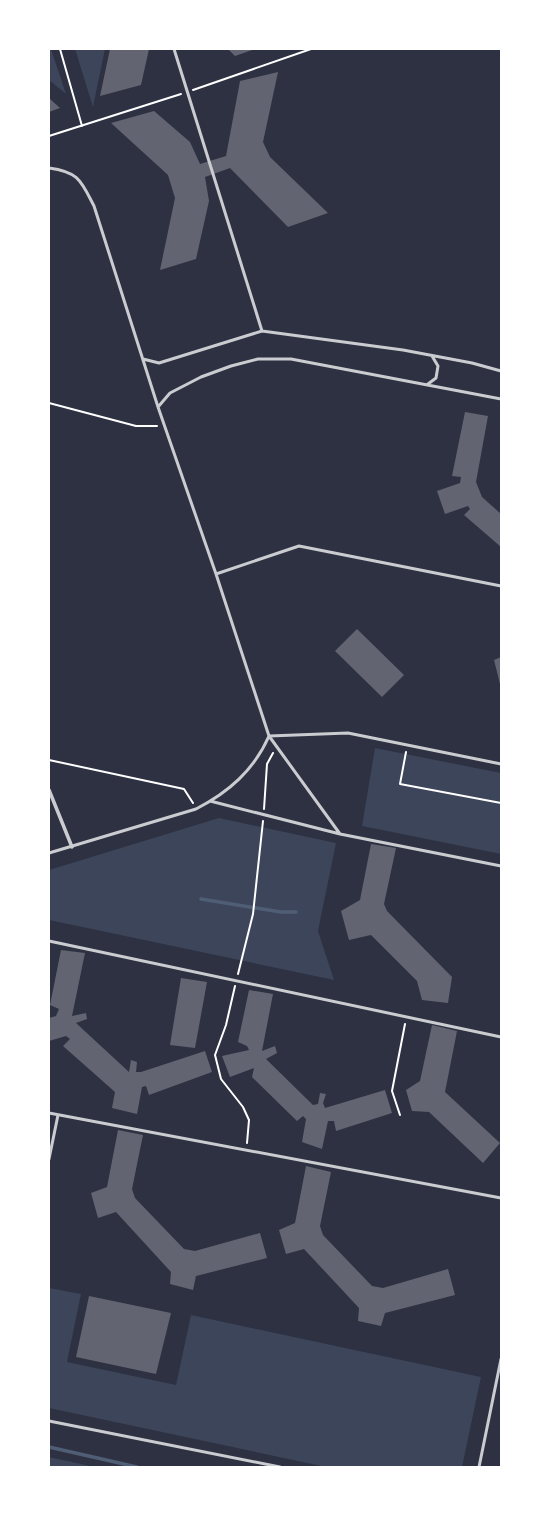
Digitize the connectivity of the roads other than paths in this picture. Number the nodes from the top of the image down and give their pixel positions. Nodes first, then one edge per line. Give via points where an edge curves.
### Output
1 (174, 49) edge
2 (49, 168) edge
3 (262, 331) junction
4 (432, 356) junction
5 (142, 359) junction
6 (501, 371) edge
7 (428, 384) junction
8 (501, 399) edge
9 (158, 407) junction
10 (216, 574) junction
11 (501, 586) edge
12 (269, 736) junction
13 (501, 764) edge
14 (49, 790) edge
15 (210, 801) junction
16 (340, 834) junction
17 (72, 847) junction
18 (49, 853) edge
19 (501, 866) edge
20 (49, 941) edge
21 (501, 1037) edge
22 (49, 1113) edge
23 (58, 1115) junction
24 (49, 1159) edge
25 (501, 1198) edge
26 (501, 1359) edge
27 (49, 1421) edge
28 (280, 1467) edge
29 (479, 1467) edge

1 - 3 lane
2 - 5 lane via 66,171 82,181 94,206
3 - 4 lane
3 - 5 lane via 159,363
4 - 6 lane
4 - 7 lane via 438,366 436,378
5 - 9 lane
7 - 8 lane
7 - 9 lane via 291,359 258,360 201,377 170,393
9 - 10 lane
10 - 11 lane via 299,546
10 - 12 lane
12 - 13 lane via 348,733
12 - 15 lane via 263,750 248,771
12 - 16 lane
14 - 17 street
15 - 16 lane
15 - 17 lane via 196,809
16 - 19 lane
17 - 18 lane
20 - 21 lane
22 - 23 lane
23 - 24 lane
23 - 25 lane
26 - 29 lane
27 - 28 lane

